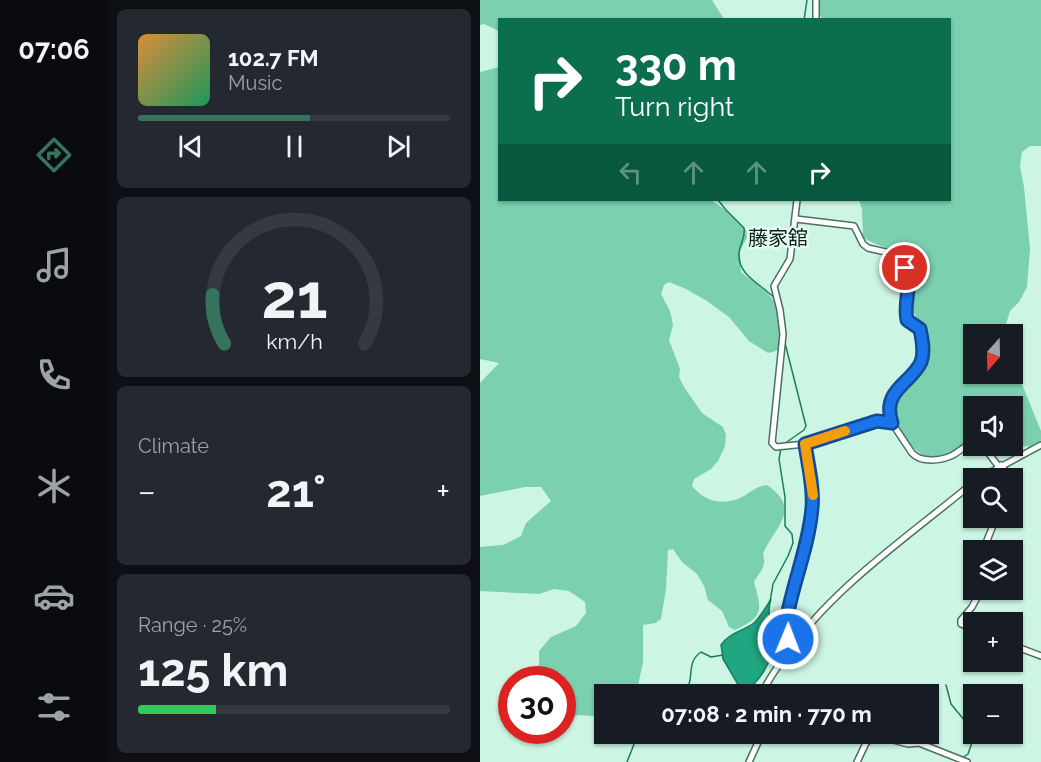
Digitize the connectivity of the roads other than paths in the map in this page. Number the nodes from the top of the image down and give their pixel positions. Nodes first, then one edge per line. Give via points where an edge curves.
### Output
1 (816, 0) edge
2 (816, 18) edge
3 (797, 201) edge
4 (796, 219) junction
5 (892, 423) junction
6 (805, 444) junction
7 (1041, 445) edge
8 (963, 449) edge
9 (991, 456) edge
10 (1000, 466) junction
11 (997, 468) edge
12 (963, 491) edge
13 (788, 650) junction
14 (1023, 650) edge
15 (1041, 657) edge
16 (767, 684) edge
17 (757, 744) edge
18 (749, 762) edge
19 (857, 762) edge
20 (967, 762) edge

1 - 2 street
3 - 4 street
4 - 5 street via 854,226 863,244 891,253 905,268 909,278 905,311 907,320 920,329 923,352 919,365 891,400
4 - 6 street via 790,259 774,286 783,334 772,443 776,447
5 - 6 street via 877,421
5 - 8 street via 912,453 924,460 949,457
6 - 13 street via 813,507 787,615
7 - 10 street
9 - 10 street
10 - 11 street
12 - 13 street via 852,583
13 - 16 street
14 - 15 street
17 - 18 street
19 - 20 street via 874,735 908,744 920,743

